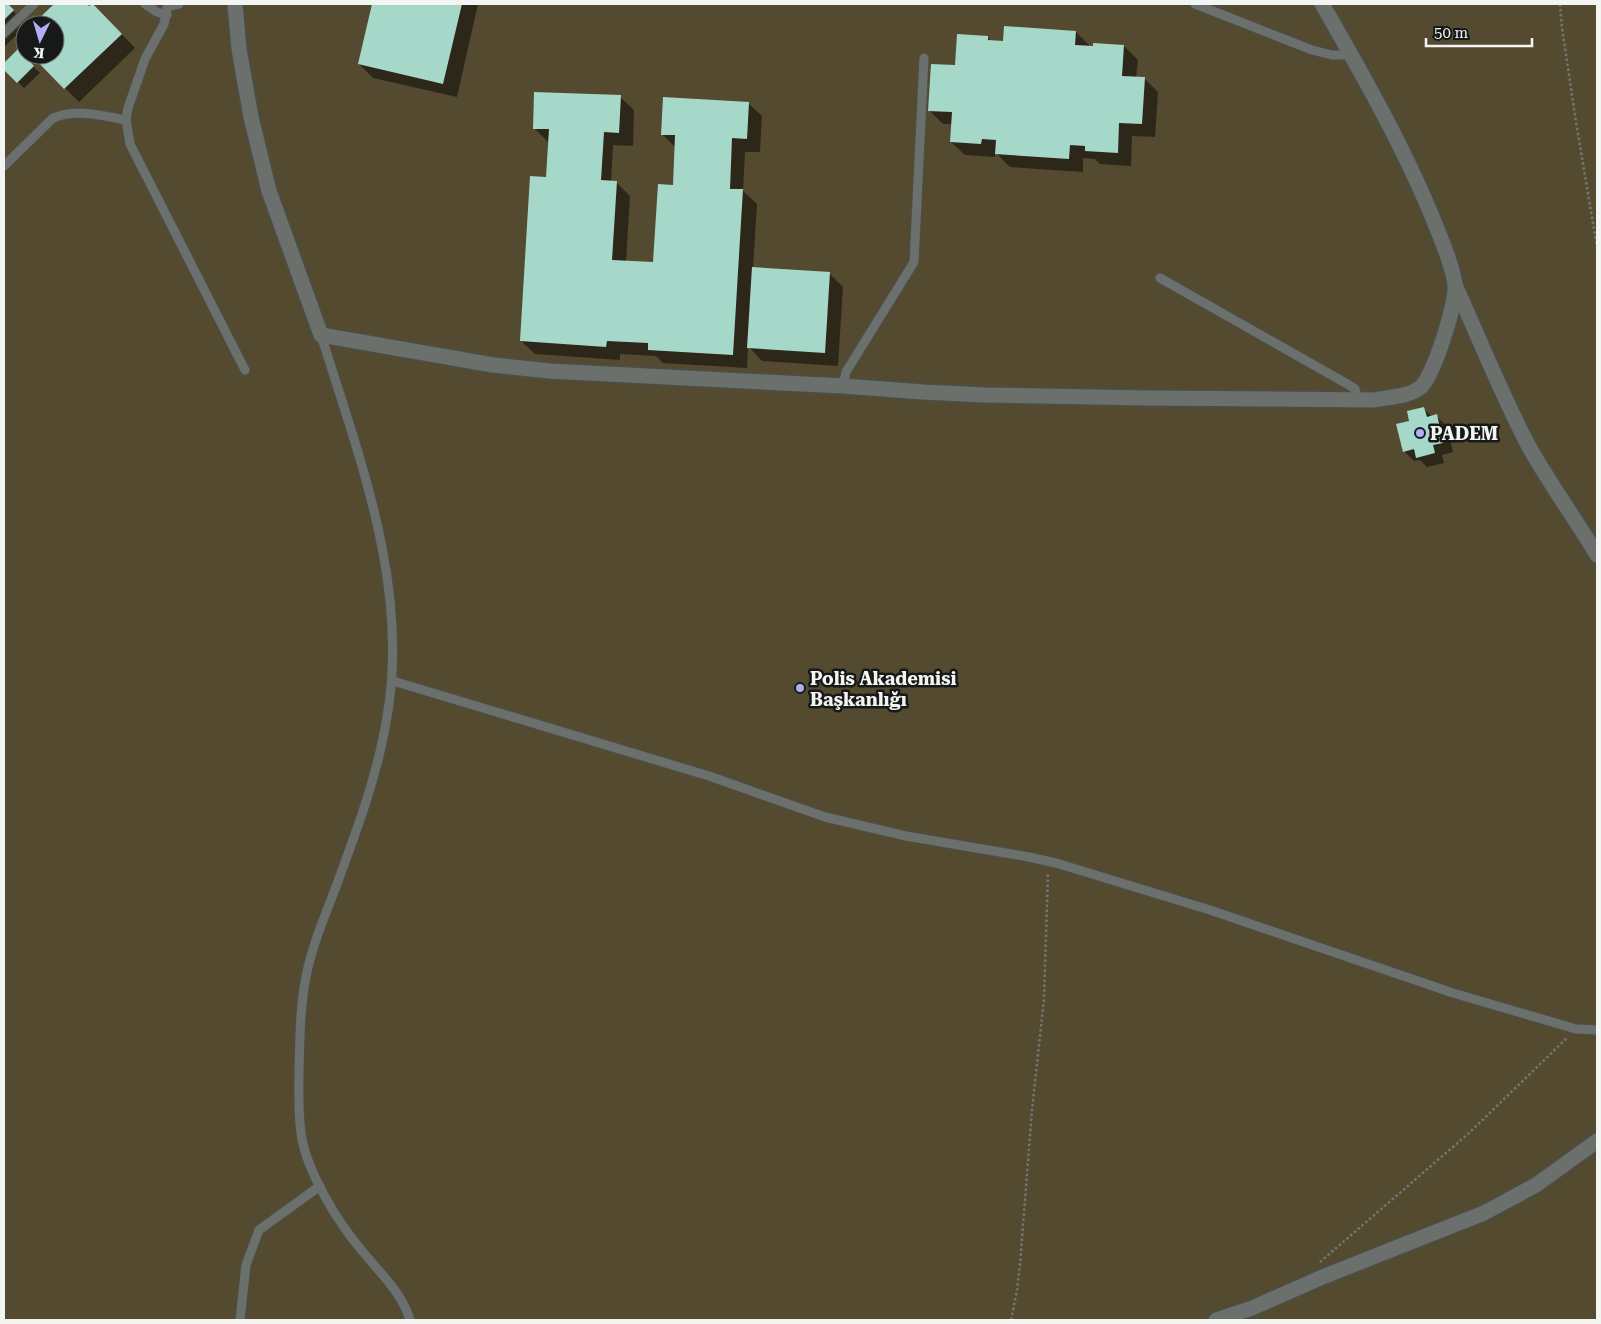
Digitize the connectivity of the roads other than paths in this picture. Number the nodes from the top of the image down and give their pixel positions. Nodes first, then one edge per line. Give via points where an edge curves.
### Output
1 (34, 4) edge
2 (145, 4) edge
3 (179, 4) edge
4 (235, 4) edge
5 (1195, 4) edge
6 (1322, 4) edge
7 (168, 8) edge
8 (4, 33) edge
9 (1350, 55) junction
10 (924, 58) dead end
11 (126, 120) junction
12 (4, 166) edge
13 (1160, 278) dead end
14 (1455, 285) junction
15 (321, 335) junction
16 (245, 370) dead end
17 (843, 386) junction
18 (1358, 400) junction
19 (1597, 555) edge
20 (392, 681) junction
21 (1597, 1030) edge
22 (1597, 1141) edge
23 (320, 1186) junction
24 (240, 1320) edge
25 (410, 1320) edge
26 (1216, 1320) edge

1 - 8 lane
2 - 7 lane via 157,12
3 - 7 lane
4 - 15 street via 242,68 269,190
5 - 9 lane via 1312,50 1332,56
6 - 9 street
7 - 11 lane via 164,24 145,59
9 - 14 street via 1422,192
10 - 17 lane via 914,262 846,372
11 - 12 lane via 75,112 59,115
11 - 16 lane via 130,144
13 - 18 lane via 1349,385
14 - 18 street via 1449,320 1432,371 1422,386 1410,394
14 - 19 street via 1529,446
15 - 17 street via 492,365 549,371
15 - 20 lane via 378,530 393,637
17 - 18 street via 993,395
20 - 21 lane via 708,776 825,817 906,836 1049,862 1210,910 1453,992 1576,1029
20 - 23 lane via 380,755 365,808 310,958 303,998 301,1136 306,1157
22 - 26 street via 1536,1185 1484,1213
23 - 24 lane via 259,1230 246,1265
23 - 25 lane via 345,1228 397,1293

